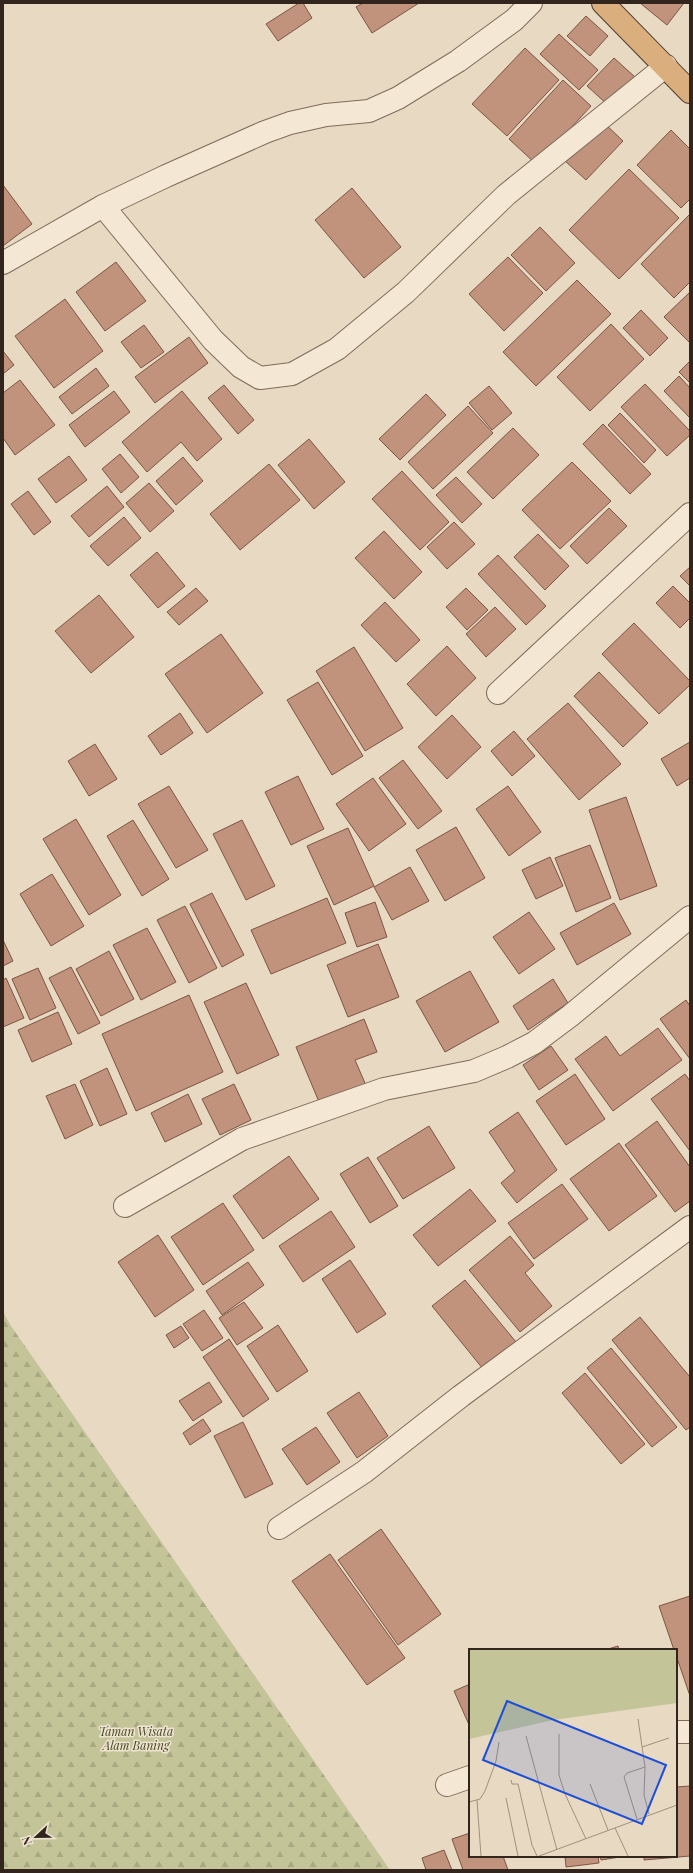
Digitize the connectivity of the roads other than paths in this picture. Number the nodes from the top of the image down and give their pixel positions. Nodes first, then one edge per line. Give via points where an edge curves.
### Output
1 (531, 3) edge
2 (602, 3) edge
3 (666, 66) junction
4 (690, 92) edge
5 (103, 206) junction
6 (3, 263) edge
7 (690, 514) edge
8 (498, 693) dead end
9 (690, 917) edge
10 (125, 1206) dead end
11 (690, 1227) edge
12 (279, 1528) dead end
13 (677, 1732) edge
14 (690, 1732) edge
15 (469, 1777) edge
16 (447, 1785) dead end

1 - 5 street via 514,20 458,61 398,98 369,111 326,115 290,123
2 - 3 highway
3 - 4 highway
3 - 5 street via 506,195 406,292 337,349 292,374 260,378 241,367 213,340
5 - 6 street
7 - 8 street
9 - 10 street via 570,1016 534,1043 507,1057 474,1071 384,1089 242,1139
11 - 12 street via 461,1396 364,1472
13 - 14 street
15 - 16 street

